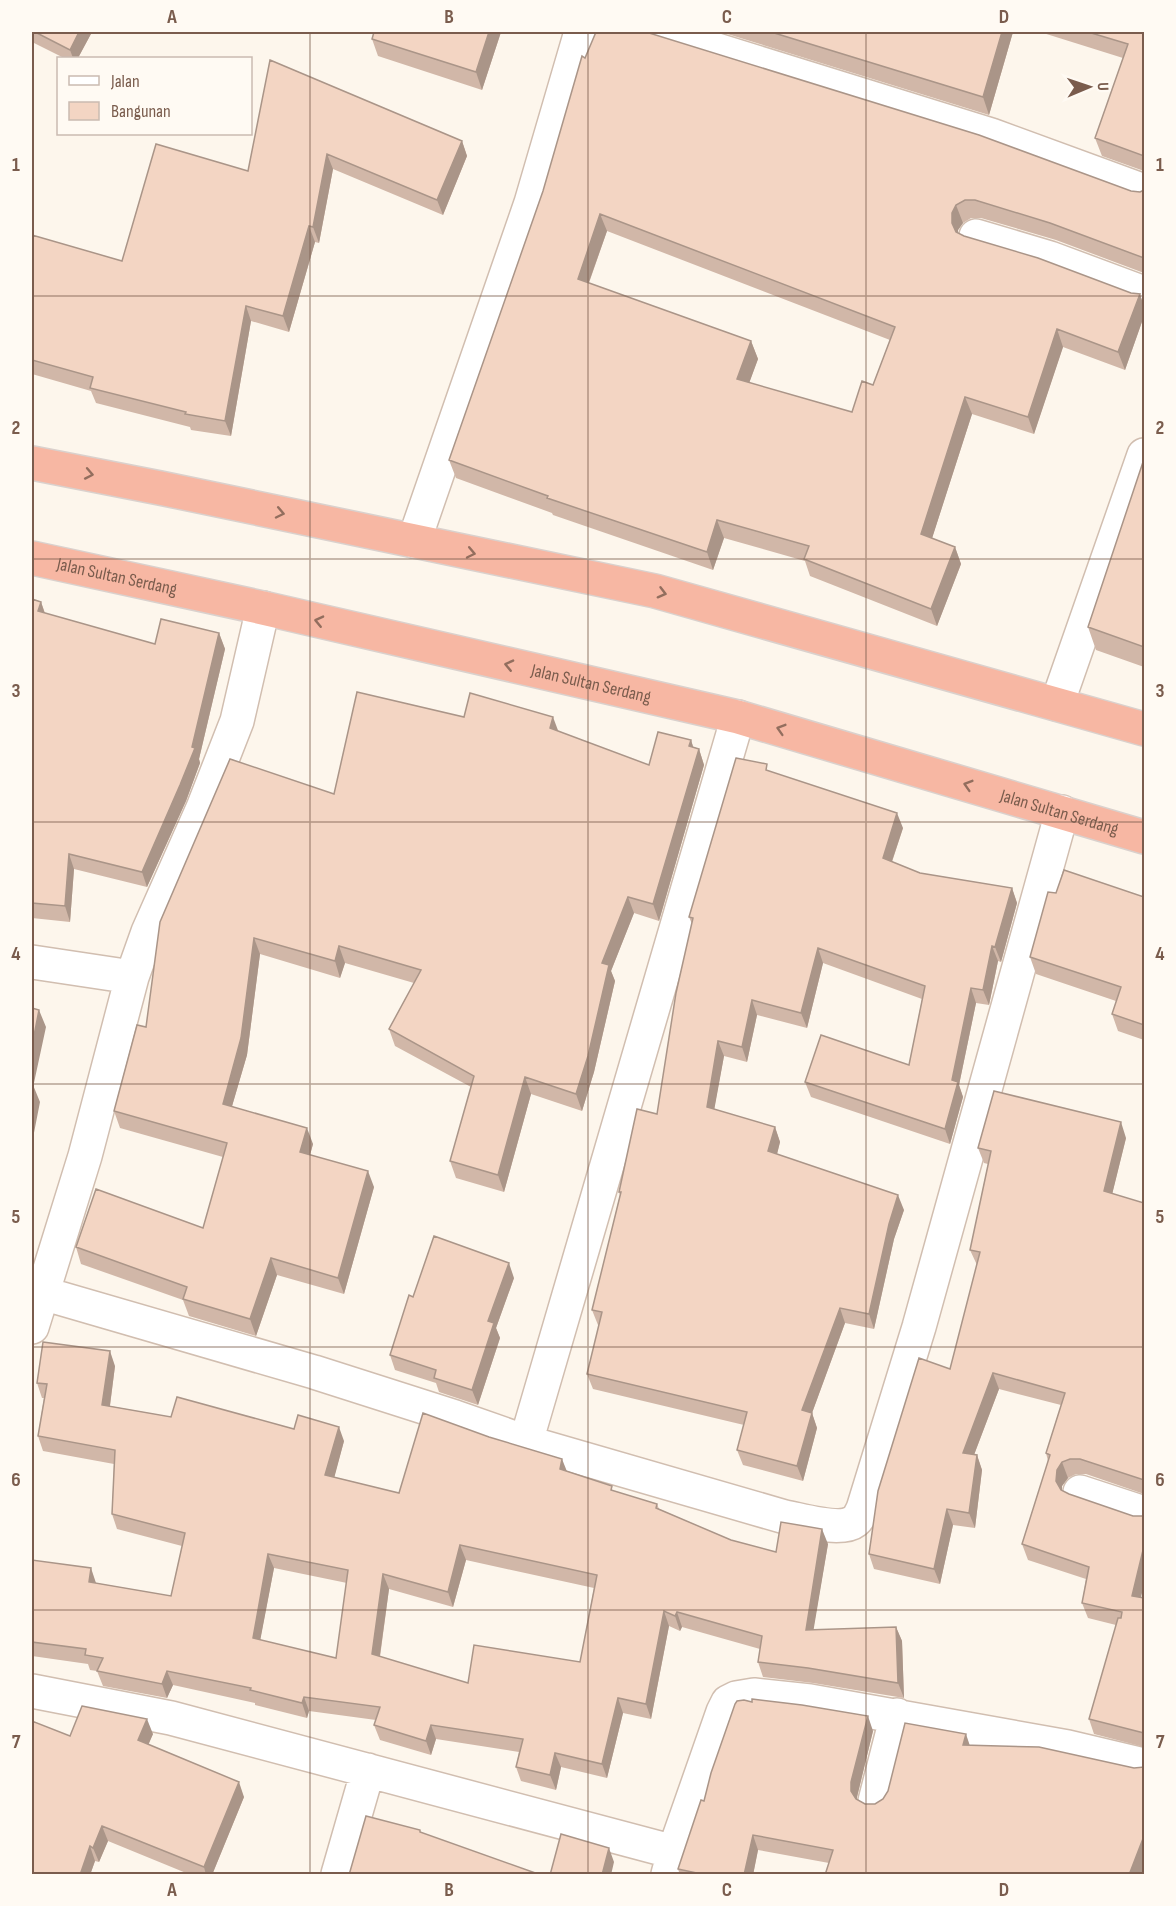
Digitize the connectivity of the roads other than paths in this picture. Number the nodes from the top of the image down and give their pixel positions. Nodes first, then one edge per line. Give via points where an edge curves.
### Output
1 (581, 32) edge
2 (659, 32) edge
3 (1144, 191) edge
4 (975, 236) dead end
5 (1144, 293) edge
6 (1144, 455) edge
7 (32, 463) edge
8 (414, 541) junction
9 (32, 558) edge
10 (263, 608) junction
11 (1057, 704) junction
12 (738, 717) junction
13 (1144, 729) edge
14 (1062, 813) junction
15 (1144, 837) edge
16 (32, 962) edge
17 (132, 977) junction
18 (40, 1282) edge
19 (32, 1327) edge
20 (526, 1442) junction
21 (1080, 1492) dead end
22 (1144, 1513) edge
23 (32, 1691) edge
24 (897, 1715) junction
25 (1144, 1765) edge
26 (368, 1770) junction
27 (875, 1801) edge
28 (671, 1863) edge
29 (338, 1875) edge

1 - 8 street via 531,203
2 - 3 street via 991,135
4 - 5 street via 1050,258
6 - 11 street
7 -> 8 highway
8 -> 11 highway via 655,591
9 - 10 highway, Jalan Sultan Serdang
12 -> 10 highway, Jalan Sultan Serdang
10 - 17 street via 237,721
11 - 13 highway
14 -> 12 highway, Jalan Sultan Serdang
12 - 20 street
14 - 15 highway, Jalan Sultan Serdang
14 - 20 street via 919,1328 857,1520 837,1525 785,1517
16 - 17 street
17 - 18 street via 85,1156
18 - 19 street
18 - 20 street
21 - 22 street
23 - 26 street via 171,1718
24 - 25 street
24 - 27 street
24 - 28 street via 754,1695 728,1702
26 - 28 street
26 - 29 street

